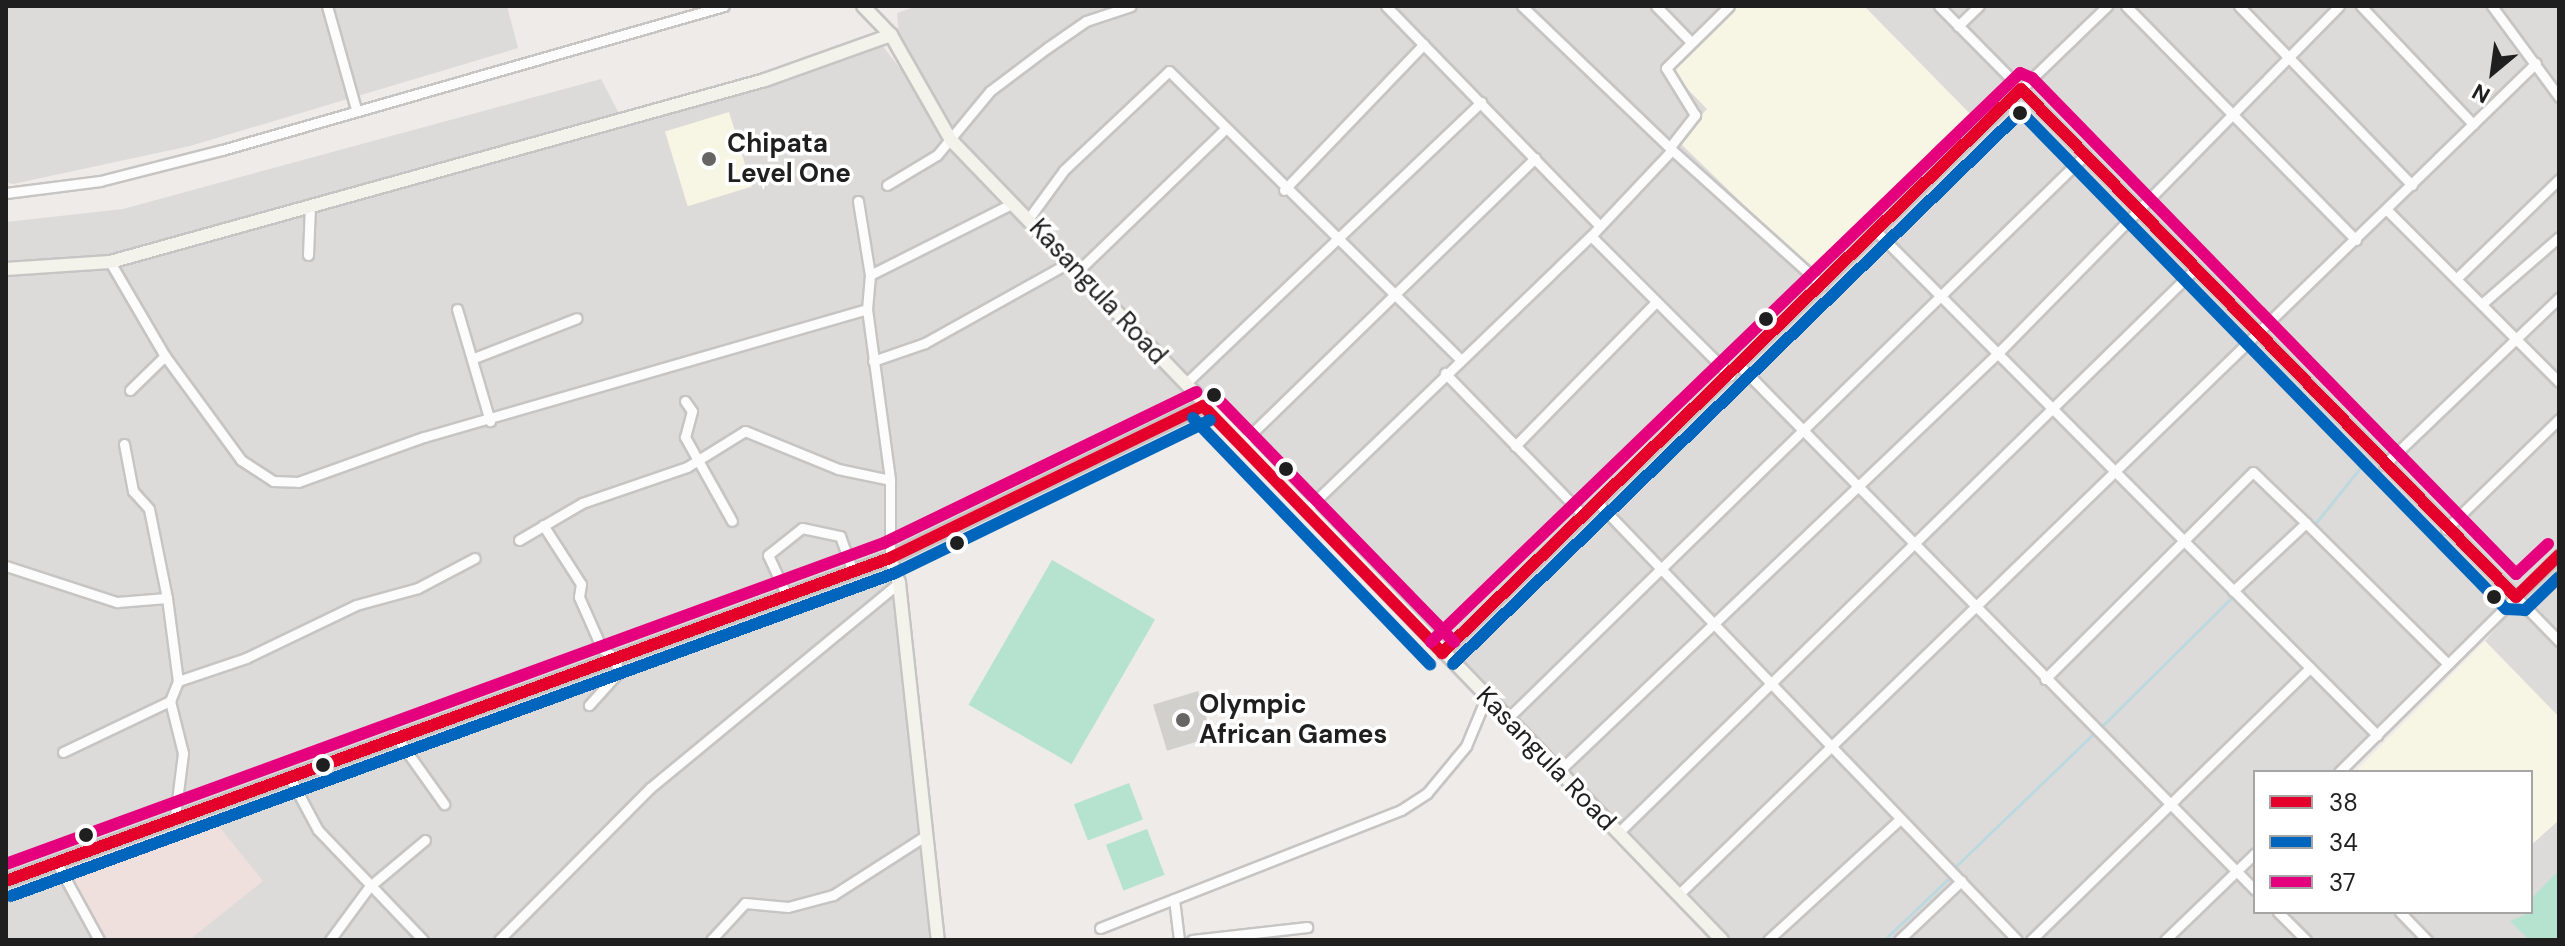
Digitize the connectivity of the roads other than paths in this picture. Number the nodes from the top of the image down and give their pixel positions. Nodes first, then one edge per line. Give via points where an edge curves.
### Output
1 (327, 6) edge
2 (724, 6) edge
3 (863, 6) edge
4 (1131, 6) edge
5 (1386, 6) edge
6 (1522, 6) edge
7 (1656, 6) edge
8 (1729, 6) edge
9 (1939, 6) edge
10 (1979, 6) edge
11 (2107, 6) edge
12 (2126, 6) edge
13 (2239, 6) edge
14 (2339, 6) edge
15 (2361, 6) edge
16 (2492, 6) edge
17 (1958, 26) junction
18 (891, 35) junction
19 (1691, 42) junction
20 (1424, 44) junction
21 (2287, 55) junction
22 (2536, 63) junction
23 (2021, 89) junction
24 (2559, 97) edge
25 (1481, 102) junction
26 (356, 109) junction
27 (2232, 111) junction
28 (2473, 124) junction
29 (1225, 129) junction
30 (951, 140) junction
31 (1671, 148) junction
32 (2085, 155) junction
33 (1535, 158) junction
34 (2559, 179) edge
35 (887, 185) dead end
36 (2412, 185) junction
37 (1284, 190) junction
38 (6, 193) edge
39 (858, 201) dead end
40 (1013, 203) junction
41 (310, 205) junction
42 (2136, 208) junction
43 (2387, 210) junction
44 (1029, 218) junction
45 (1600, 226) junction
46 (1876, 231) junction
47 (1591, 236) junction
48 (2559, 237) edge
49 (2356, 240) junction
50 (1337, 241) junction
51 (308, 255) dead end
52 (110, 262) junction
53 (1076, 265) junction
54 (6, 269) edge
55 (2195, 269) junction
56 (870, 275) junction
57 (2458, 277) junction
58 (1822, 285) junction
59 (1941, 295) junction
60 (1392, 296) junction
61 (2559, 298) edge
62 (1656, 302) junction
63 (2484, 302) junction
64 (457, 309) dead end
65 (867, 309) junction
66 (577, 318) dead end
67 (2256, 334) junction
68 (2517, 339) junction
69 (1999, 352) junction
70 (165, 356) junction
71 (474, 358) junction
72 (1460, 359) junction
73 (873, 361) junction
74 (1739, 365) junction
75 (1445, 373) junction
76 (1730, 375) junction
77 (2559, 382) edge
78 (1185, 384) junction
79 (130, 390) dead end
80 (685, 401) dead end
81 (1203, 406) junction
82 (2053, 408) junction
83 (2559, 419) edge
84 (490, 421) junction
85 (1803, 434) junction
86 (1244, 441) junction
87 (124, 444) dead end
88 (1515, 446) junction
89 (698, 460) junction
90 (2384, 465) junction
91 (2116, 474) junction
92 (890, 480) junction
93 (1856, 490) junction
94 (1598, 503) junction
95 (1307, 509) junction
96 (1584, 516) junction
97 (732, 521) dead end
98 (2306, 523) junction
99 (543, 525) junction
100 (2446, 529) junction
101 (519, 540) dead end
102 (2185, 543) junction
103 (1914, 547) junction
104 (2559, 555) edge
105 (475, 558) dead end
106 (890, 558) junction
107 (6, 566) edge
108 (1659, 569) junction
109 (853, 572) junction
110 (899, 583) junction
111 (2233, 591) junction
112 (787, 596) junction
113 (2516, 597) junction
114 (167, 598) junction
115 (1977, 609) junction
116 (1713, 628) junction
117 (2559, 641) edge
118 (1442, 653) junction
119 (615, 656) junction
120 (2448, 664) junction
121 (2310, 668) junction
122 (2045, 679) junction
123 (178, 681) junction
124 (1768, 684) junction
125 (1486, 698) junction
126 (170, 701) junction
127 (589, 705) dead end
128 (1507, 719) junction
129 (395, 735) junction
130 (2377, 735) junction
131 (1832, 749) junction
132 (63, 752) dead end
133 (2341, 770) edge
134 (1558, 772) junction
135 (289, 776) junction
136 (444, 804) dead end
137 (2167, 804) junction
138 (175, 816) junction
139 (1900, 819) junction
140 (1618, 833) junction
141 (925, 836) junction
142 (425, 840) dead end
143 (2253, 855) edge
144 (58, 865) junction
145 (2235, 872) junction
146 (6, 881) edge
147 (1961, 881) junction
148 (369, 887) junction
149 (2253, 888) edge
150 (1678, 895) junction
151 (1174, 899) junction
152 (2280, 914) edge
153 (2402, 914) edge
154 (1307, 927) dead end
155 (1100, 928) dead end
156 (2302, 936) edge
157 (99, 940) edge
158 (330, 940) edge
159 (423, 940) edge
160 (499, 940) edge
161 (711, 940) edge
162 (938, 940) edge
163 (1179, 940) edge
164 (1192, 940) edge
165 (1722, 940) edge
166 (1768, 940) edge
167 (1899, 940) edge
168 (2017, 940) edge
169 (2031, 940) edge
170 (2165, 940) edge
171 (2290, 940) edge
172 (2427, 940) edge

1 - 26 street
2 - 26 street
3 - 18 street, Kasangula Road
4 - 30 street via 1086,21 1047,48 990,91
5 - 20 street
6 - 31 street
7 - 19 street
8 - 19 street
9 - 17 street
10 - 17 street
11 - 23 street
12 - 27 street
13 - 21 street
14 - 21 street
15 - 28 street
16 - 22 street
17 - 23 street
18 - 30 street, Kasangula Road
18 - 41 street via 765,80
19 - 31 street via 1666,71 1695,115
20 - 25 street
20 - 37 street
21 - 27 street
21 - 36 street
22 - 24 street
22 - 28 street
23 - 32 street
23 - 46 street
25 - 33 street
25 - 50 street
26 - 38 street via 100,181
27 - 42 street
27 - 49 street
28 - 36 street
29 - 37 street
29 - 44 street via 1169,71 1064,170
29 - 53 street
30 - 35 street
30 - 40 street, Kasangula Road
31 - 45 street
31 - 58 street
32 - 42 street
32 - 59 street
33 - 45 street
33 - 60 street
34 - 57 street
36 - 43 street
37 - 50 street
39 - 56 street
40 - 44 street, Kasangula Road
40 - 56 street
41 - 51 street
41 - 52 street
42 - 55 street
42 - 69 street
43 - 49 street
43 - 57 street
44 - 53 street, Kasangula Road
45 - 47 street
46 - 58 street
46 - 59 street
47 - 62 street
47 - 72 street
48 - 63 street
49 - 67 street
50 - 60 street
50 - 78 street
52 - 54 street
52 - 70 street
53 - 73 street via 925,343
53 - 78 street, Kasangula Road
55 - 67 street
55 - 82 street
56 - 65 street
57 - 63 street
58 - 74 street
59 - 69 street
59 - 85 street
60 - 72 street
60 - 86 street
61 - 68 street
62 - 76 street
62 - 88 street
63 - 68 street
64 - 71 street
65 - 73 street
65 - 84 street
66 - 71 street
67 - 90 street
67 - 91 street
68 - 77 street
68 - 90 street
69 - 82 street
69 - 93 street
70 - 79 street
70 - 84 street via 241,460 273,481 298,482
71 - 84 street
72 - 75 street
73 - 92 street
74 - 76 street
74 - 85 street
75 - 88 street
75 - 95 street
76 - 94 street
78 - 81 street, Kasangula Road
80 - 89 street via 692,411 685,437
81 - 86 street, Kasangula Road
81 - 106 street
82 - 91 street
82 - 103 street
83 - 100 street
85 - 93 street
85 - 108 street
86 - 95 street, Kasangula Road
87 - 114 street via 133,491 149,509
88 - 96 street
89 - 92 street via 745,431 838,469
89 - 97 street
89 - 99 street
90 - 100 street
91 - 102 street
91 - 115 street
92 - 106 street
93 - 103 street
93 - 116 street
94 - 96 street
94 - 108 street
95 - 118 street, Kasangula Road
96 - 118 street
98 - 102 street via 2253,472
98 - 111 street
98 - 120 street
99 - 101 street
99 - 119 street via 581,584 579,597 602,649
100 - 113 street
102 - 111 street
102 - 122 street
103 - 115 street
103 - 124 street
104 - 113 street
105 - 123 street via 418,588 356,605
106 - 109 street
106 - 110 street
107 - 114 street via 117,602
108 - 116 street
108 - 128 street
109 - 112 street
109 - 112 street via 840,536 802,528 768,555
110 - 141 street
110 - 160 street via 650,788
111 - 121 street
112 - 119 street
113 - 117 street
113 - 120 street
114 - 123 street
115 - 122 street
115 - 131 street
116 - 124 street
116 - 134 street
118 - 125 street, Kasangula Road
119 - 127 street via 617,674
119 - 129 street
120 - 130 street
121 - 130 street
121 - 137 street
122 - 137 street
123 - 126 street
124 - 131 street
124 - 140 street
125 - 128 street, Kasangula Road
125 - 151 street via 1466,746 1427,793 1401,810
126 - 132 street
126 - 138 street via 183,753
128 - 134 street, Kasangula Road
129 - 135 street
129 - 136 street
130 - 133 street
131 - 139 street
131 - 150 street
134 - 140 street, Kasangula Road
135 - 138 street
135 - 148 street via 318,830
137 - 145 street
137 - 169 street
138 - 144 street
139 - 147 street
139 - 166 street
140 - 150 street, Kasangula Road
141 - 161 street via 833,895 788,907 745,903
141 - 162 street
142 - 148 street
143 - 145 street
144 - 146 street
144 - 157 street
145 - 149 street
145 - 170 street
147 - 167 street
147 - 168 street
148 - 158 street
148 - 159 street
150 - 165 street, Kasangula Road
151 - 155 street
151 - 163 street
152 - 156 street
153 - 172 street
154 - 164 street
156 - 171 street

